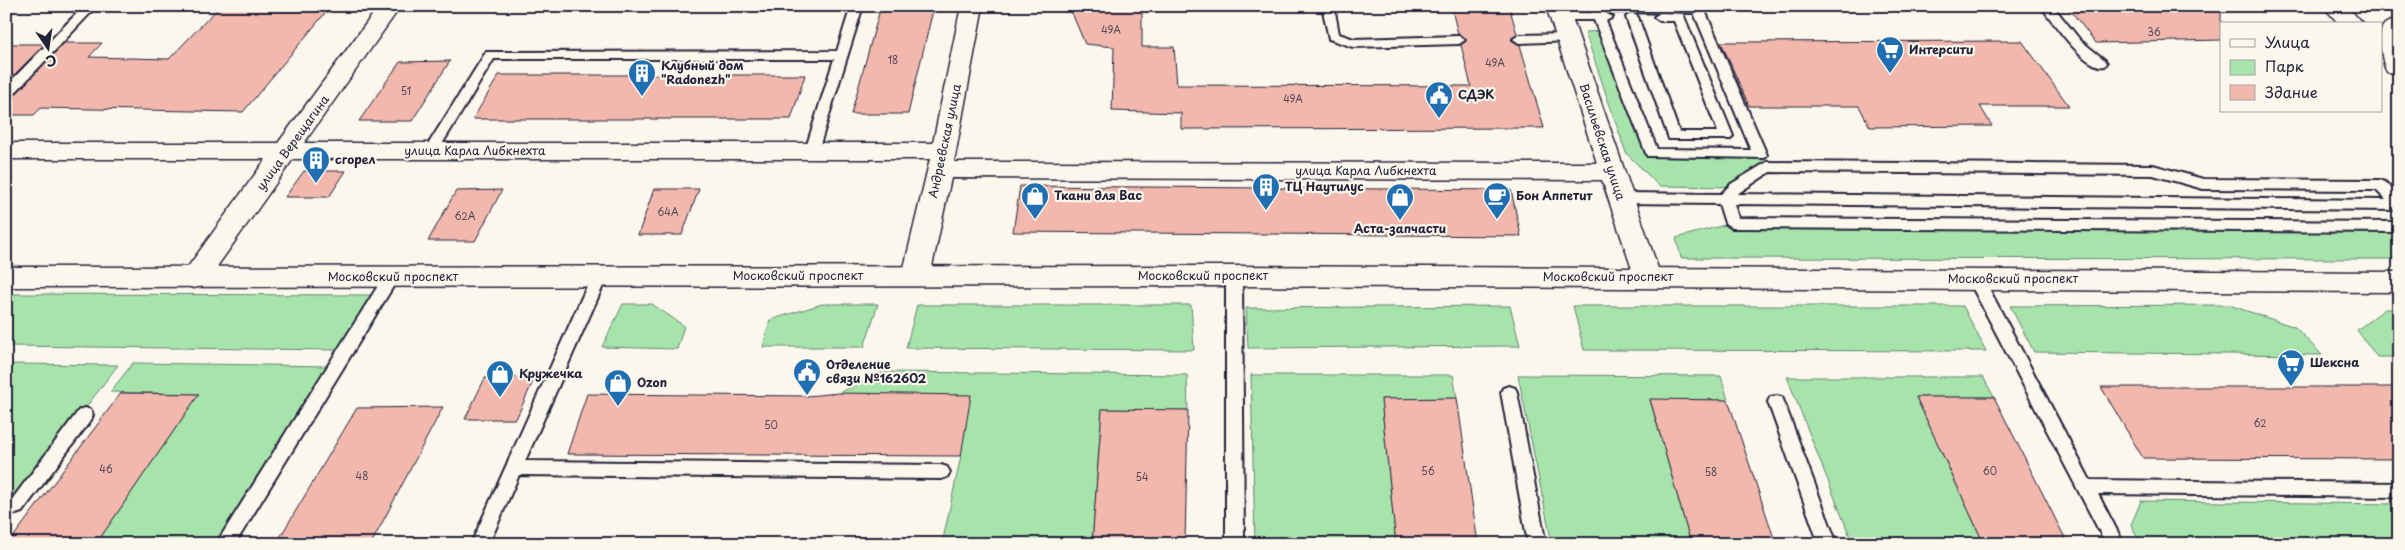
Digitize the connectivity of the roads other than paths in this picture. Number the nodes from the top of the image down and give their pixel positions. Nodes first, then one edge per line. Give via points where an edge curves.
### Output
1 (91, 6) edge
2 (390, 6) edge
3 (857, 6) edge
4 (972, 6) edge
5 (1328, 6) edge
6 (2047, 6) edge
7 (2334, 6) edge
8 (1599, 17) junction
9 (1632, 17) junction
10 (1562, 20) edge
11 (2350, 22) edge
12 (2399, 26) edge
13 (1519, 39) dead end
14 (1459, 40) dead end
15 (2382, 43) edge
16 (2382, 46) edge
17 (842, 55) junction
18 (2101, 63) dead end
19 (2392, 64) edge
20 (6, 94) edge
21 (6, 151) edge
22 (287, 151) junction
23 (431, 151) junction
24 (812, 151) junction
25 (942, 161) junction
26 (1612, 172) junction
27 (1620, 198) junction
28 (1725, 199) junction
29 (2399, 205) edge
30 (2399, 228) edge
31 (916, 276) junction
32 (1234, 276) junction
33 (6, 277) edge
34 (391, 277) junction
35 (599, 277) junction
36 (194, 278) junction
37 (1646, 278) junction
38 (1976, 279) junction
39 (2399, 282) edge
40 (1509, 392) dead end
41 (1776, 402) dead end
42 (85, 415) dead end
43 (515, 468) junction
44 (940, 472) dead end
45 (2085, 487) junction
46 (2399, 490) edge
47 (9, 511) edge
48 (225, 544) edge
49 (480, 544) edge
50 (1236, 544) edge
51 (1537, 544) edge
52 (1828, 544) edge
53 (2115, 544) edge

1 - 20 lane
2 - 22 street, улица Верещагина
3 - 17 lane
4 - 25 street, Андреевская улица
5 - 14 lane via 1333,36 1353,43
6 - 18 lane via 2076,43
7 - 11 street
8 - 8 lane via 1652,153 1760,155 1699,9 1596,8
8 - 9 lane
8 - 10 lane
9 - 9 lane via 1679,17 1726,136 1674,136
10 - 13 lane
10 - 26 street, Васильевская улица
12 - 15 street via 2393,28
16 - 19 street
17 - 23 lane via 490,55
17 - 24 lane
21 - 22 street, улица Карла Либкнехта
22 - 23 street, улица Карла Либкнехта
22 - 36 street, улица Верещагина
23 - 24 street, улица Карла Либкнехта
24 - 25 street, улица Карла Либкнехта
25 - 26 street, улица Карла Либкнехта
25 - 31 street, Андреевская улица
26 - 27 street, Васильевская улица
27 - 28 lane
27 - 37 street, Васильевская улица
28 - 29 lane
28 - 29 lane via 1736,187 1768,166 2154,170 2203,184 2380,185
28 - 30 lane via 1732,223
31 - 32 street, Московский проспект
31 - 35 street, Московский проспект
32 - 37 street, Московский проспект
32 - 50 lane
33 - 36 street, Московский проспект
34 - 35 street, Московский проспект
34 - 36 street, Московский проспект
34 - 48 lane
35 - 43 lane
37 - 38 street, Московский проспект
38 - 39 street, Московский проспект
38 - 45 lane
40 - 51 lane
41 - 52 lane
42 - 47 lane
43 - 44 lane
43 - 49 lane
45 - 46 lane
45 - 53 lane

